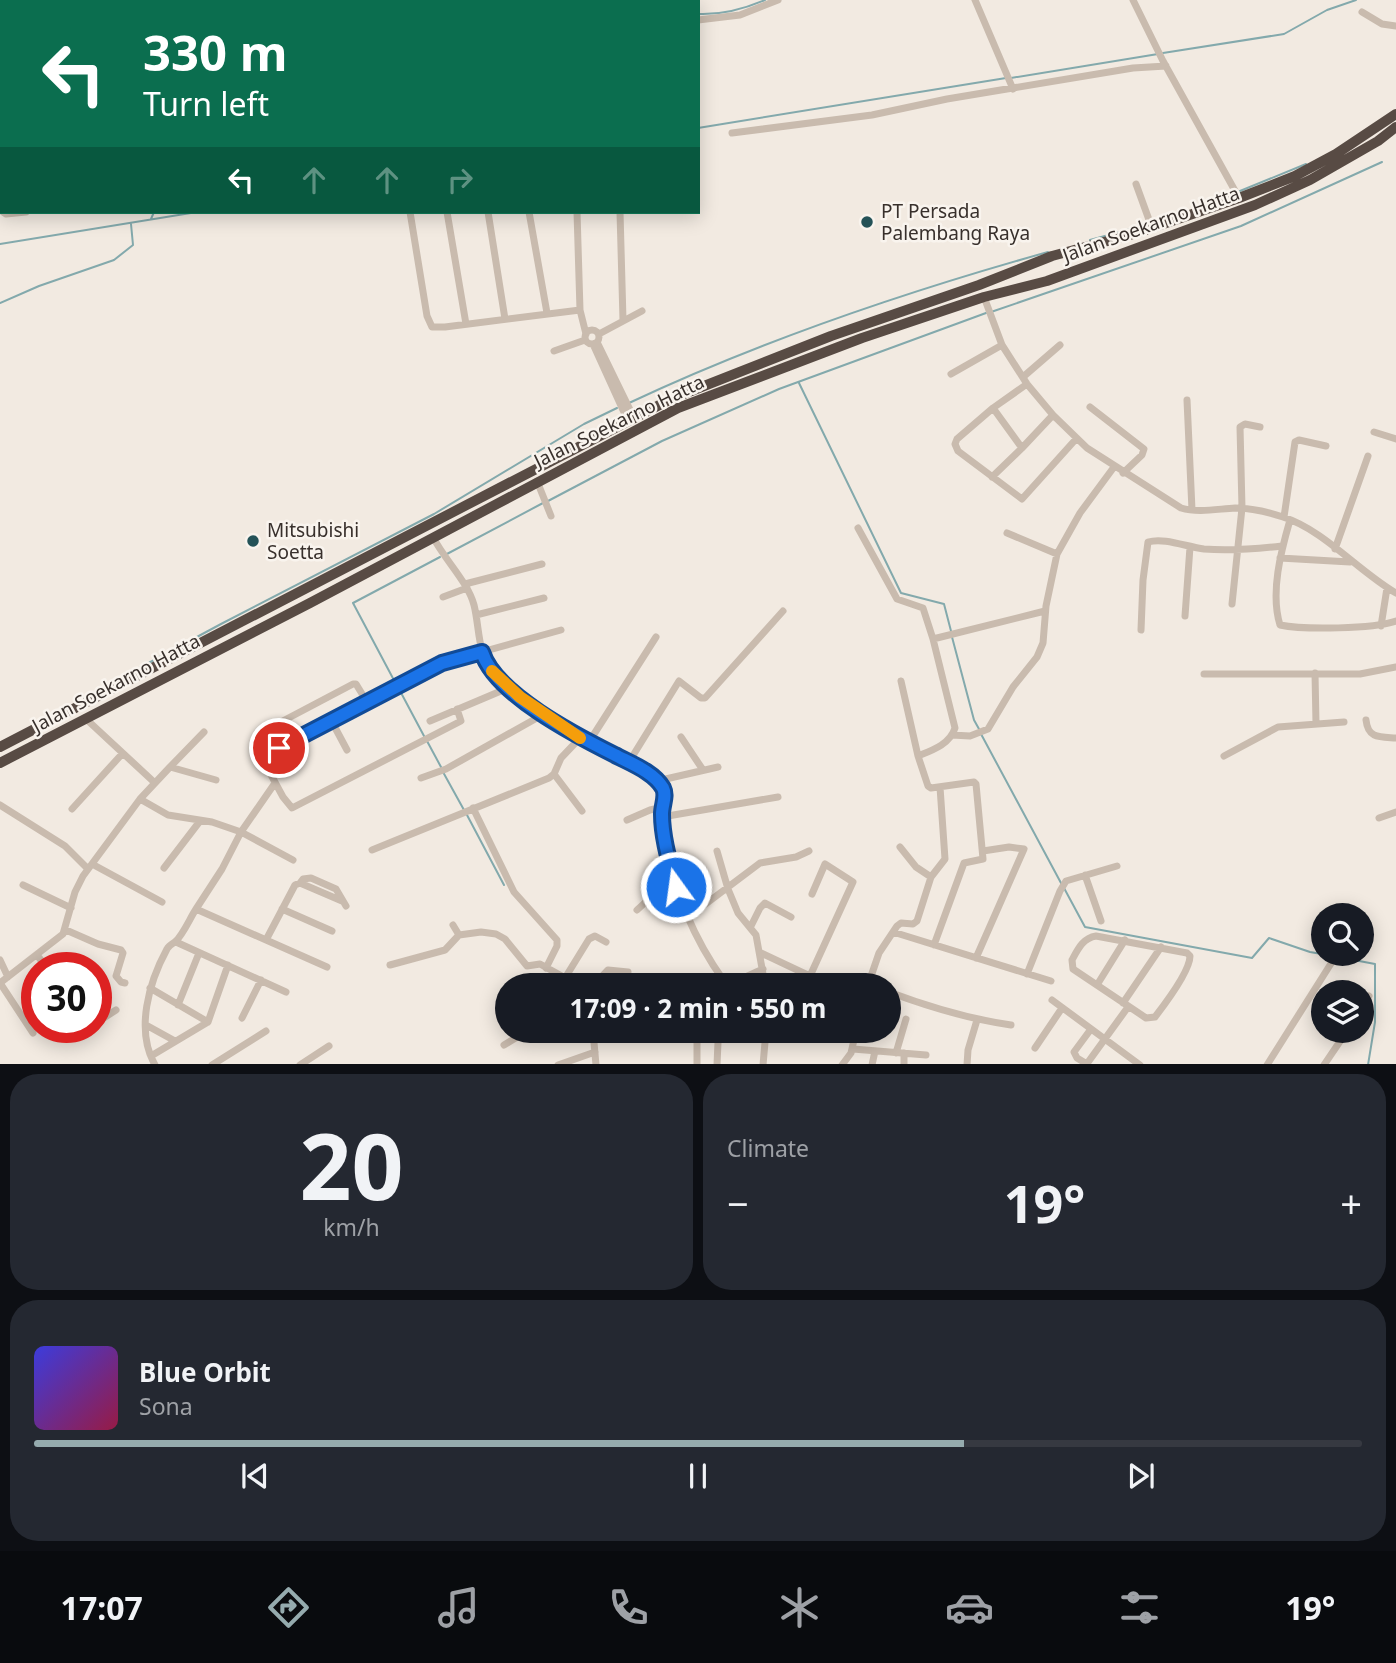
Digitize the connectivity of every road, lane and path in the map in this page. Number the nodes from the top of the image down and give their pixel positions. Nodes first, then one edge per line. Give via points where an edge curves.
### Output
1 (778, 0) edge
2 (975, 0) edge
3 (1133, 0) edge
4 (766, 2) edge
5 (1363, 12) dead end
6 (700, 20) edge
7 (1396, 26) edge
8 (1165, 63) junction
9 (1012, 87) junction
10 (1396, 114) edge
11 (1396, 127) edge
12 (732, 133) dead end
13 (1136, 184) dead end
14 (1237, 194) junction
15 (410, 214) edge
16 (447, 214) edge
17 (488, 214) edge
18 (529, 214) edge
19 (577, 214) edge
20 (620, 214) edge
21 (1152, 228) junction
22 (986, 301) junction
23 (580, 310) junction
24 (642, 310) dead end
25 (547, 313) junction
26 (505, 319) junction
27 (623, 320) junction
28 (466, 324) junction
29 (592, 339) junction
30 (1002, 345) junction
31 (1060, 345) dead end
32 (554, 351) dead end
33 (736, 372) junction
34 (951, 374) dead end
35 (1025, 380) junction
36 (741, 383) junction
37 (1187, 400) dead end
38 (1090, 407) dead end
39 (993, 408) junction
40 (1053, 415) junction
41 (629, 416) junction
42 (1260, 427) dead end
43 (1374, 432) dead end
44 (1076, 439) junction
45 (1396, 439) edge
46 (1326, 446) dead end
47 (1022, 448) junction
48 (1368, 456) dead end
49 (1114, 467) junction
50 (1123, 472) junction
51 (992, 477) junction
52 (537, 481) junction
53 (1242, 508) junction
54 (1192, 510) junction
55 (551, 516) dead end
56 (1287, 518) junction
57 (858, 528) dead end
58 (1007, 533) dead end
59 (433, 537) junction
60 (1282, 546) junction
61 (1190, 547) junction
62 (1238, 550) junction
63 (1335, 550) junction
64 (1058, 554) junction
65 (1280, 558) junction
66 (1351, 562) junction
67 (542, 564) dead end
68 (466, 586) junction
69 (1387, 588) junction
70 (1396, 593) edge
71 (443, 597) dead end
72 (544, 598) dead end
73 (1231, 604) dead end
74 (783, 611) dead end
75 (1045, 611) junction
76 (476, 615) junction
77 (1185, 616) dead end
78 (1396, 621) edge
79 (1381, 626) junction
80 (1141, 629) dead end
81 (561, 630) dead end
82 (656, 637) dead end
83 (933, 639) junction
84 (482, 652) junction
85 (1396, 667) edge
86 (1315, 673) junction
87 (1204, 674) dead end
88 (901, 681) dead end
89 (508, 688) junction
90 (367, 702) junction
91 (457, 709) junction
92 (544, 714) junction
93 (85, 718) junction
94 (331, 720) junction
95 (1366, 720) dead end
96 (430, 721) dead end
97 (1344, 722) dead end
98 (1316, 724) junction
99 (204, 732) dead end
100 (952, 735) junction
101 (681, 737) dead end
102 (580, 738) junction
103 (1396, 738) edge
104 (589, 742) junction
105 (286, 745) junction
106 (0, 747) edge
107 (347, 750) dead end
108 (122, 754) junction
109 (918, 756) junction
110 (1224, 756) dead end
111 (629, 762) junction
112 (0, 763) edge
113 (170, 767) junction
114 (718, 767) dead end
115 (703, 770) junction
116 (554, 774) junction
117 (421, 778) dead end
118 (216, 780) dead end
119 (657, 780) junction
120 (155, 783) junction
121 (275, 783) junction
122 (940, 787) junction
123 (778, 797) dead end
124 (140, 799) junction
125 (0, 805) edge
126 (663, 807) junction
127 (72, 809) dead end
128 (468, 810) junction
129 (582, 811) dead end
130 (1396, 812) edge
131 (662, 817) junction
132 (1379, 818) dead end
133 (627, 820) dead end
134 (200, 821) junction
135 (241, 832) junction
136 (900, 847) dead end
137 (372, 849) dead end
138 (983, 850) junction
139 (718, 851) dead end
140 (809, 851) dead end
141 (293, 860) dead end
142 (1117, 866) dead end
143 (90, 867) junction
144 (164, 868) dead end
145 (1085, 875) junction
146 (673, 877) junction
147 (932, 877) junction
148 (23, 885) dead end
149 (728, 889) junction
150 (812, 894) dead end
151 (162, 902) dead end
152 (344, 904) dead end
153 (71, 908) junction
154 (196, 909) junction
155 (282, 909) junction
156 (637, 910) dead end
157 (791, 917) dead end
158 (687, 918) junction
159 (1101, 921) dead end
160 (453, 925) dead end
161 (751, 926) junction
162 (895, 929) junction
163 (66, 930) junction
164 (332, 931) dead end
165 (459, 935) junction
166 (266, 940) junction
167 (1125, 940) junction
168 (176, 942) junction
169 (606, 942) dead end
170 (934, 945) junction
171 (1161, 947) junction
172 (41, 952) edge
173 (199, 953) junction
174 (761, 953) junction
175 (976, 958) junction
176 (0, 960) edge
177 (228, 965) junction
178 (390, 965) dead end
179 (1330, 966) edge
180 (21, 967) edge
181 (327, 967) dead end
182 (547, 968) junction
183 (763, 969) junction
184 (628, 972) dead end
185 (556, 973) edge
186 (568, 973) edge
187 (605, 973) edge
188 (719, 973) edge
189 (754, 973) edge
190 (764, 973) edge
191 (804, 973) edge
192 (811, 973) edge
193 (873, 973) edge
194 (1027, 974) junction
195 (8, 977) junction
196 (261, 980) junction
197 (1051, 981) dead end
198 (0, 983) edge
199 (125, 983) dead end
200 (1097, 985) junction
201 (149, 988) junction
202 (286, 992) dead end
203 (901, 996) edge
204 (1052, 1000) dead end
205 (1126, 1004) junction
206 (178, 1005) junction
207 (1062, 1008) junction
208 (116, 1010) dead end
209 (112, 1013) edge
210 (21, 1015) edge
211 (242, 1018) dead end
212 (906, 1019) dead end
213 (977, 1020) junction
214 (208, 1022) junction
215 (146, 1025) junction
216 (1011, 1025) dead end
217 (1091, 1029) junction
218 (266, 1031) dead end
219 (1105, 1039) junction
220 (175, 1041) junction
221 (507, 1043) edge
222 (594, 1043) edge
223 (697, 1043) edge
224 (718, 1043) edge
225 (765, 1043) edge
226 (854, 1043) edge
227 (1339, 1043) edge
228 (504, 1045) dead end
229 (329, 1046) dead end
230 (1035, 1048) dead end
231 (853, 1049) junction
232 (875, 1051) junction
233 (595, 1052) junction
234 (900, 1053) junction
235 (926, 1055) dead end
236 (151, 1056) junction
237 (155, 1064) edge
238 (214, 1064) edge
239 (302, 1064) edge
240 (561, 1064) edge
241 (596, 1064) edge
242 (697, 1064) edge
243 (717, 1064) edge
244 (763, 1064) edge
245 (843, 1064) edge
246 (872, 1064) edge
247 (904, 1064) edge
248 (967, 1064) edge
249 (1086, 1064) edge
250 (1139, 1064) edge
251 (1269, 1064) edge
252 (1325, 1064) edge

1 - 4 street
2 - 9 street
3 - 8 street
4 - 6 street via 740,15
5 - 7 street via 1382,24
8 - 9 street
8 - 14 street
9 - 12 street via 873,115
10 - 14 highway, Jalan Soekarno Hatta via 1295,176
11 - 22 highway, Jalan Soekarno Hatta via 1310,180 1255,205
13 - 21 street
14 - 21 highway, Jalan Soekarno Hatta
15 - 28 street via 429,323 438,328
16 - 28 street
17 - 26 street
18 - 25 street
19 - 23 street
20 - 27 street
21 - 33 highway, Jalan Soekarno Hatta via 1052,256
22 - 30 street
22 - 36 highway, Jalan Soekarno Hatta via 862,338
23 - 25 street
23 - 29 street
24 - 27 street
25 - 26 street
26 - 28 street
27 - 29 street
29 - 32 street
29 - 41 street
30 - 34 street
30 - 35 street
31 - 35 street
33 - 36 highway
33 - 41 highway, Jalan Soekarno Hatta
35 - 39 street
35 - 40 street
36 - 52 highway, Jalan Soekarno Hatta via 678,408
37 - 54 street
38 - 50 street via 1144,449
39 - 47 street
39 - 51 street via 955,444
40 - 44 street
40 - 47 street
41 - 106 highway, Jalan Soekarno Hatta via 427,527
42 - 53 street via 1240,427
43 - 45 street
44 - 49 street
44 - 51 street via 1024,498
46 - 56 street via 1295,442
47 - 51 street
48 - 63 street
49 - 50 street
49 - 64 street via 1080,513
50 - 54 street via 1172,504
52 - 55 street
52 - 59 highway, Jalan Soekarno Hatta
53 - 54 street
53 - 56 street
53 - 62 street
56 - 60 street
56 - 63 street
57 - 83 street via 897,599 923,608
58 - 64 street
59 - 68 street
59 - 93 highway, Jalan Soekarno Hatta
60 - 62 street
60 - 65 street
61 - 62 street
61 - 77 street
61 - 80 street via 1156,540 1148,543
62 - 73 street
63 - 66 street
64 - 75 street
65 - 66 street
65 - 79 street via 1280,625
66 - 69 street
67 - 68 street
68 - 71 street
68 - 76 street
69 - 70 street
69 - 79 street
72 - 76 street
74 - 111 street via 705,698 679,681
75 - 83 street
75 - 100 street via 1041,650 994,721 980,733
76 - 84 street
78 - 79 street
81 - 84 street
82 - 104 street
83 - 100 street via 954,724
84 - 89 street
84 - 90 street via 442,663
85 - 86 street via 1360,674
86 - 87 street
86 - 98 street
88 - 109 street
89 - 91 street
89 - 92 street
90 - 94 street
90 - 105 street via 352,684 279,723 276,730
91 - 96 street
91 - 121 street via 461,722 292,808
92 - 102 street
92 - 117 street via 444,770
93 - 108 street
93 - 112 highway, Jalan Soekarno Hatta
94 - 105 street
94 - 107 street
95 - 103 street via 1370,734
97 - 98 street
98 - 110 street via 1273,729
99 - 113 street
100 - 109 street
101 - 115 street
102 - 104 street
102 - 116 street via 561,758
104 - 111 street
105 - 121 street via 263,757
108 - 120 street
108 - 127 street
109 - 122 street via 928,786
111 - 119 street
113 - 118 street
113 - 120 street
114 - 115 street
115 - 119 street
116 - 128 street
116 - 129 street
119 - 126 street via 664,790
120 - 124 street
121 - 135 street
122 - 138 street via 976,783
122 - 147 street via 945,856
123 - 131 street
124 - 134 street via 168,816
124 - 143 street
125 - 143 street
126 - 131 street
126 - 133 street
128 - 137 street
128 - 182 street via 514,892 557,940
130 - 132 street
131 - 146 street
134 - 135 street
134 - 144 street
135 - 141 street
135 - 154 street
136 - 147 street via 916,867
138 - 170 street via 983,860 964,863
138 - 175 street via 1024,849
139 - 149 street
140 - 149 street via 763,861
142 - 145 street
143 - 151 street
143 - 153 street
145 - 159 street
145 - 194 street via 1063,885
146 - 156 street
146 - 158 street
147 - 162 street via 917,921 901,923
148 - 153 street
149 - 158 street
149 - 161 street via 738,913
150 - 192 street via 825,864 853,881
152 - 155 street via 336,889 311,878 291,889
153 - 163 street
154 - 166 street
154 - 168 street
155 - 164 street
155 - 166 street
157 - 161 street via 764,904
158 - 188 street
160 - 165 street
161 - 174 street
162 - 170 street
162 - 193 street via 879,953
163 - 172 street
163 - 199 street via 121,950 116,976
165 - 178 street via 445,950
165 - 182 street via 481,932 500,936 527,966
166 - 181 street
167 - 171 street
167 - 200 street
167 - 200 street via 1088,937 1072,960 1073,969
168 - 173 street
168 - 201 street via 167,948
169 - 186 street via 595,936 589,939
170 - 175 street
171 - 205 street
171 - 205 street via 1187,953 1191,960 1155,1017 1148,1019
173 - 177 street
173 - 206 street
174 - 183 street
174 - 191 street
175 - 194 street
176 - 195 street
177 - 196 street
177 - 214 street
179 - 251 street
180 - 195 street
182 - 185 street
183 - 189 street
183 - 190 street
184 - 187 street
194 - 197 street
195 - 198 street
196 - 202 street
196 - 211 street
198 - 210 street
200 - 205 street
201 - 206 street
201 - 215 street
203 - 213 street
204 - 207 street
205 - 219 street
206 - 214 street
207 - 217 street
207 - 230 street
208 - 209 street
212 - 234 street
213 - 216 street
213 - 248 street
214 - 220 street
215 - 220 street
215 - 236 street
217 - 219 street
217 - 249 street via 1074,1052
218 - 238 street
219 - 249 street
219 - 250 street
220 - 236 street
221 - 228 street
222 - 233 street
223 - 242 street
224 - 243 street
225 - 244 street
226 - 231 street
227 - 252 street
229 - 239 street
231 - 232 street
231 - 245 street
232 - 234 street
232 - 246 street
233 - 240 street
233 - 241 street
234 - 235 street
234 - 247 street
236 - 237 street

